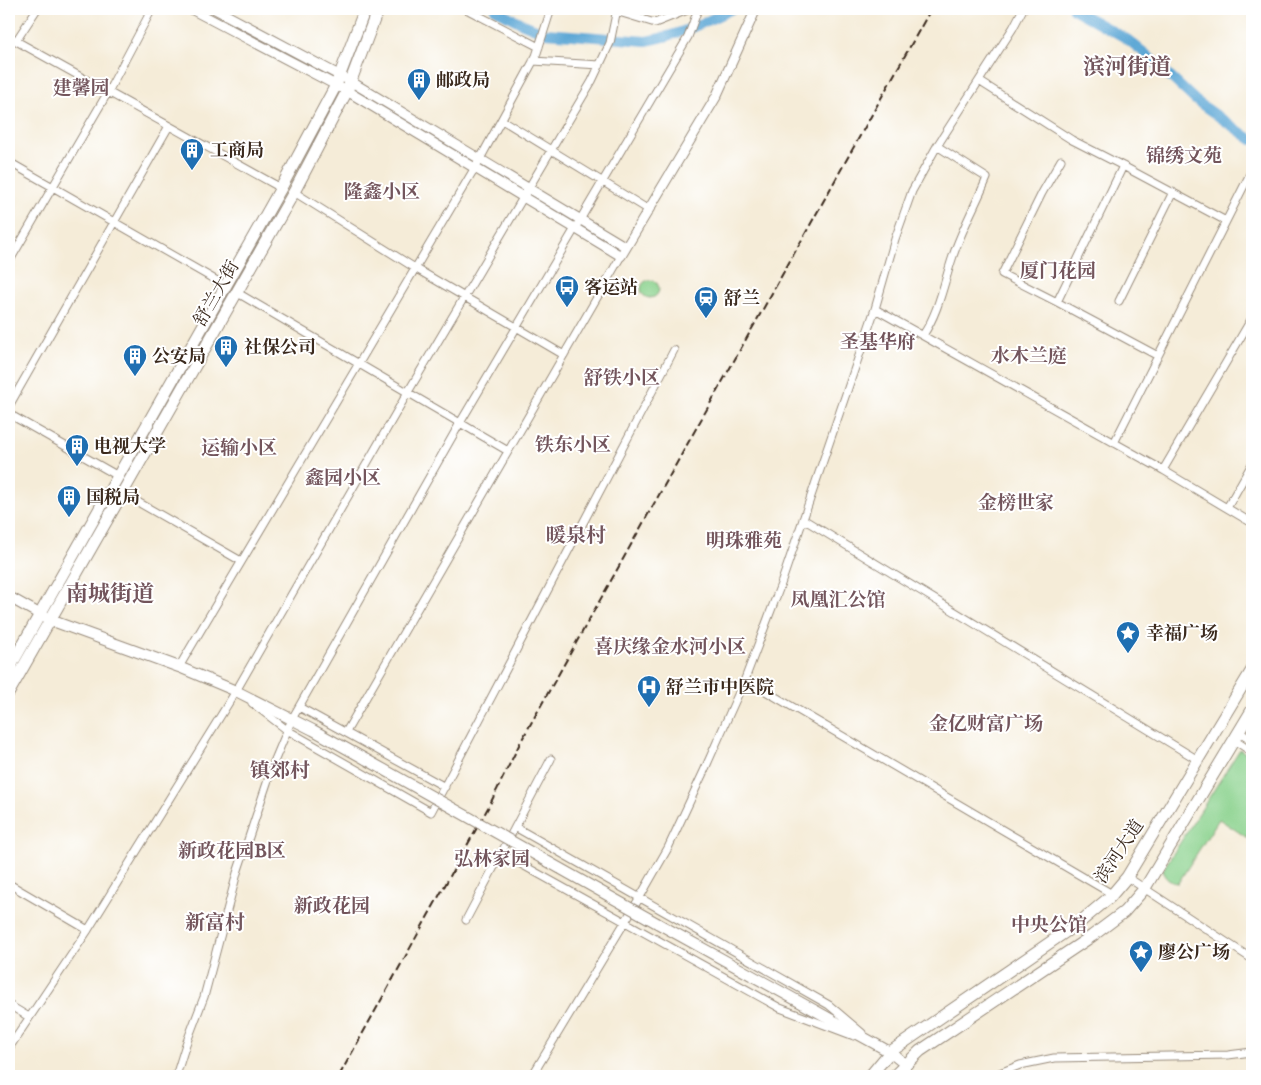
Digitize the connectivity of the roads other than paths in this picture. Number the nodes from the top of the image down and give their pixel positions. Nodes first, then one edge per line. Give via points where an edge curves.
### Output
1 (37, 9) edge
2 (152, 9) edge
3 (191, 9) edge
4 (215, 9) edge
5 (365, 9) edge
6 (378, 9) edge
7 (466, 9) edge
8 (551, 9) edge
9 (690, 9) edge
10 (698, 9) edge
11 (756, 9) edge
12 (1023, 9) edge
13 (614, 10) edge
14 (9, 37) edge
15 (16, 41) junction
16 (539, 46) junction
17 (533, 61) junction
18 (600, 65) junction
19 (338, 80) junction
20 (979, 81) junction
21 (349, 86) junction
22 (108, 92) junction
23 (502, 120) junction
24 (169, 126) junction
25 (937, 146) junction
26 (552, 150) junction
27 (480, 159) junction
28 (1061, 160) dead end
29 (9, 162) edge
30 (1123, 166) junction
31 (475, 168) junction
32 (1252, 170) edge
33 (603, 182) junction
34 (52, 187) junction
35 (281, 188) junction
36 (529, 189) junction
37 (294, 192) junction
38 (1172, 192) junction
39 (524, 197) junction
40 (649, 210) junction
41 (580, 219) junction
42 (1226, 221) junction
43 (114, 224) junction
44 (575, 228) junction
45 (626, 247) junction
46 (622, 256) junction
47 (9, 262) edge
48 (415, 268) junction
49 (226, 286) junction
50 (236, 292) junction
51 (465, 297) junction
52 (1119, 301) dead end
53 (1057, 302) junction
54 (876, 309) junction
55 (1252, 318) edge
56 (517, 328) junction
57 (923, 334) junction
58 (674, 350) dead end
59 (564, 355) junction
60 (1158, 356) junction
61 (359, 364) junction
62 (408, 392) junction
63 (9, 406) edge
64 (9, 414) edge
65 (460, 423) junction
66 (1114, 443) junction
67 (508, 451) junction
68 (1252, 464) edge
69 (1163, 470) junction
70 (118, 476) junction
71 (122, 493) junction
72 (1226, 508) junction
73 (803, 519) junction
74 (1252, 523) edge
75 (241, 561) junction
76 (9, 597) edge
77 (44, 617) junction
78 (179, 667) junction
79 (9, 669) edge
80 (1252, 670) edge
81 (745, 679) junction
82 (236, 691) junction
83 (9, 692) edge
84 (299, 707) junction
85 (1252, 710) edge
86 (292, 719) junction
87 (287, 730) junction
88 (346, 732) junction
89 (1237, 736) junction
90 (1252, 740) edge
91 (1252, 752) edge
92 (551, 759) dead end
93 (1198, 760) junction
94 (445, 787) junction
95 (515, 827) junction
96 (501, 853) junction
97 (1127, 877) junction
98 (9, 884) edge
99 (1145, 888) junction
100 (1112, 894) junction
101 (640, 897) junction
102 (466, 920) dead end
103 (626, 922) junction
104 (88, 930) junction
105 (1252, 959) edge
106 (9, 1004) edge
107 (29, 1017) junction
108 (875, 1044) junction
109 (9, 1048) edge
110 (890, 1052) junction
111 (1252, 1052) edge
112 (905, 1064) junction
113 (176, 1076) edge
114 (532, 1076) edge
115 (870, 1076) edge
116 (894, 1076) edge
117 (992, 1076) edge

1 - 15 street
2 - 22 street
3 - 19 street
4 - 19 street
5 - 19 main road, 舒兰大街
6 - 21 main road, 舒兰大街
7 - 16 street
8 - 16 street
9 - 13 street via 655,23
10 - 33 street via 688,38
11 - 40 street via 716,96
12 - 20 street
13 - 18 street via 610,43
14 - 15 street
15 - 22 street
16 - 17 street
17 - 18 street
17 - 23 street
18 - 26 street
19 - 21 street
19 - 35 main road, 舒兰大街
20 - 25 street
20 - 30 street via 1072,140
21 - 27 street
21 - 31 street
21 - 37 main road, 舒兰大街
22 - 24 street
22 - 34 street
23 - 26 street
23 - 27 street
24 - 35 street
24 - 43 street
25 - 54 street via 912,191
25 - 57 street via 987,178
26 - 33 street
26 - 36 street
27 - 31 street
27 - 36 street
28 - 53 street via 1002,274
29 - 34 street
30 - 38 street
30 - 53 street
31 - 39 street
31 - 48 street
32 - 42 street
33 - 40 street
33 - 41 street
34 - 43 street
34 - 47 street
35 - 49 main road, 舒兰大街
36 - 39 street
36 - 41 street
37 - 48 street
37 - 50 main road, 舒兰大街
38 - 42 street
38 - 52 street
39 - 44 street
39 - 51 street
40 - 45 street
41 - 44 street
41 - 45 street
42 - 60 street
43 - 49 street
43 - 63 street
44 - 46 street
44 - 56 street
45 - 46 street
46 - 59 street
48 - 51 street
48 - 61 street
49 - 70 main road, 舒兰大街
50 - 61 street
50 - 71 main road, 舒兰大街
51 - 56 street
51 - 62 street
53 - 60 street
54 - 57 street
54 - 73 street
55 - 69 street
56 - 59 street
56 - 65 street
57 - 66 street
58 - 94 street
59 - 67 street
60 - 66 street
61 - 62 street
61 - 75 street
62 - 65 street
62 - 82 street
64 - 70 street
65 - 67 street
65 - 84 street
66 - 69 street
67 - 88 street
68 - 72 street
69 - 72 street
70 - 77 main road, 舒兰大街
71 - 75 street
71 - 77 main road, 舒兰大街
72 - 74 street
73 - 81 street
73 - 93 street
75 - 78 street
76 - 77 main road
77 - 78 main road
77 - 79 main road, 舒兰大街
77 - 83 main road, 舒兰大街
78 - 82 main road
80 - 93 main road, 滨河大道
81 - 100 street
81 - 101 street via 668,848
82 - 86 main road
82 - 87 street
82 - 104 street
84 - 86 street
84 - 88 street
85 - 89 main road
86 - 87 street
86 - 108 main road, bridge
87 - 94 street via 431,812
87 - 113 street via 237,873 204,998
88 - 94 street
89 - 90 street
89 - 91 street
89 - 99 main road
92 - 95 street
93 - 97 main road, 滨河大道
95 - 96 street
95 - 101 street
96 - 102 street
96 - 103 street
97 - 99 street
97 - 100 main road, 滨河大道
98 - 104 street
99 - 105 street
99 - 112 main road via 1124,912 1092,936
100 - 110 main road, 滨河大道 via 1080,922
101 - 103 street
101 - 108 street via 829,1004
103 - 108 street via 780,1008
103 - 114 street
104 - 107 street
106 - 107 street
107 - 109 street
108 - 110 main road
110 - 112 main road
110 - 115 main road, 滨河大道
111 - 117 street via 1054,1058 1020,1065
112 - 116 main road

